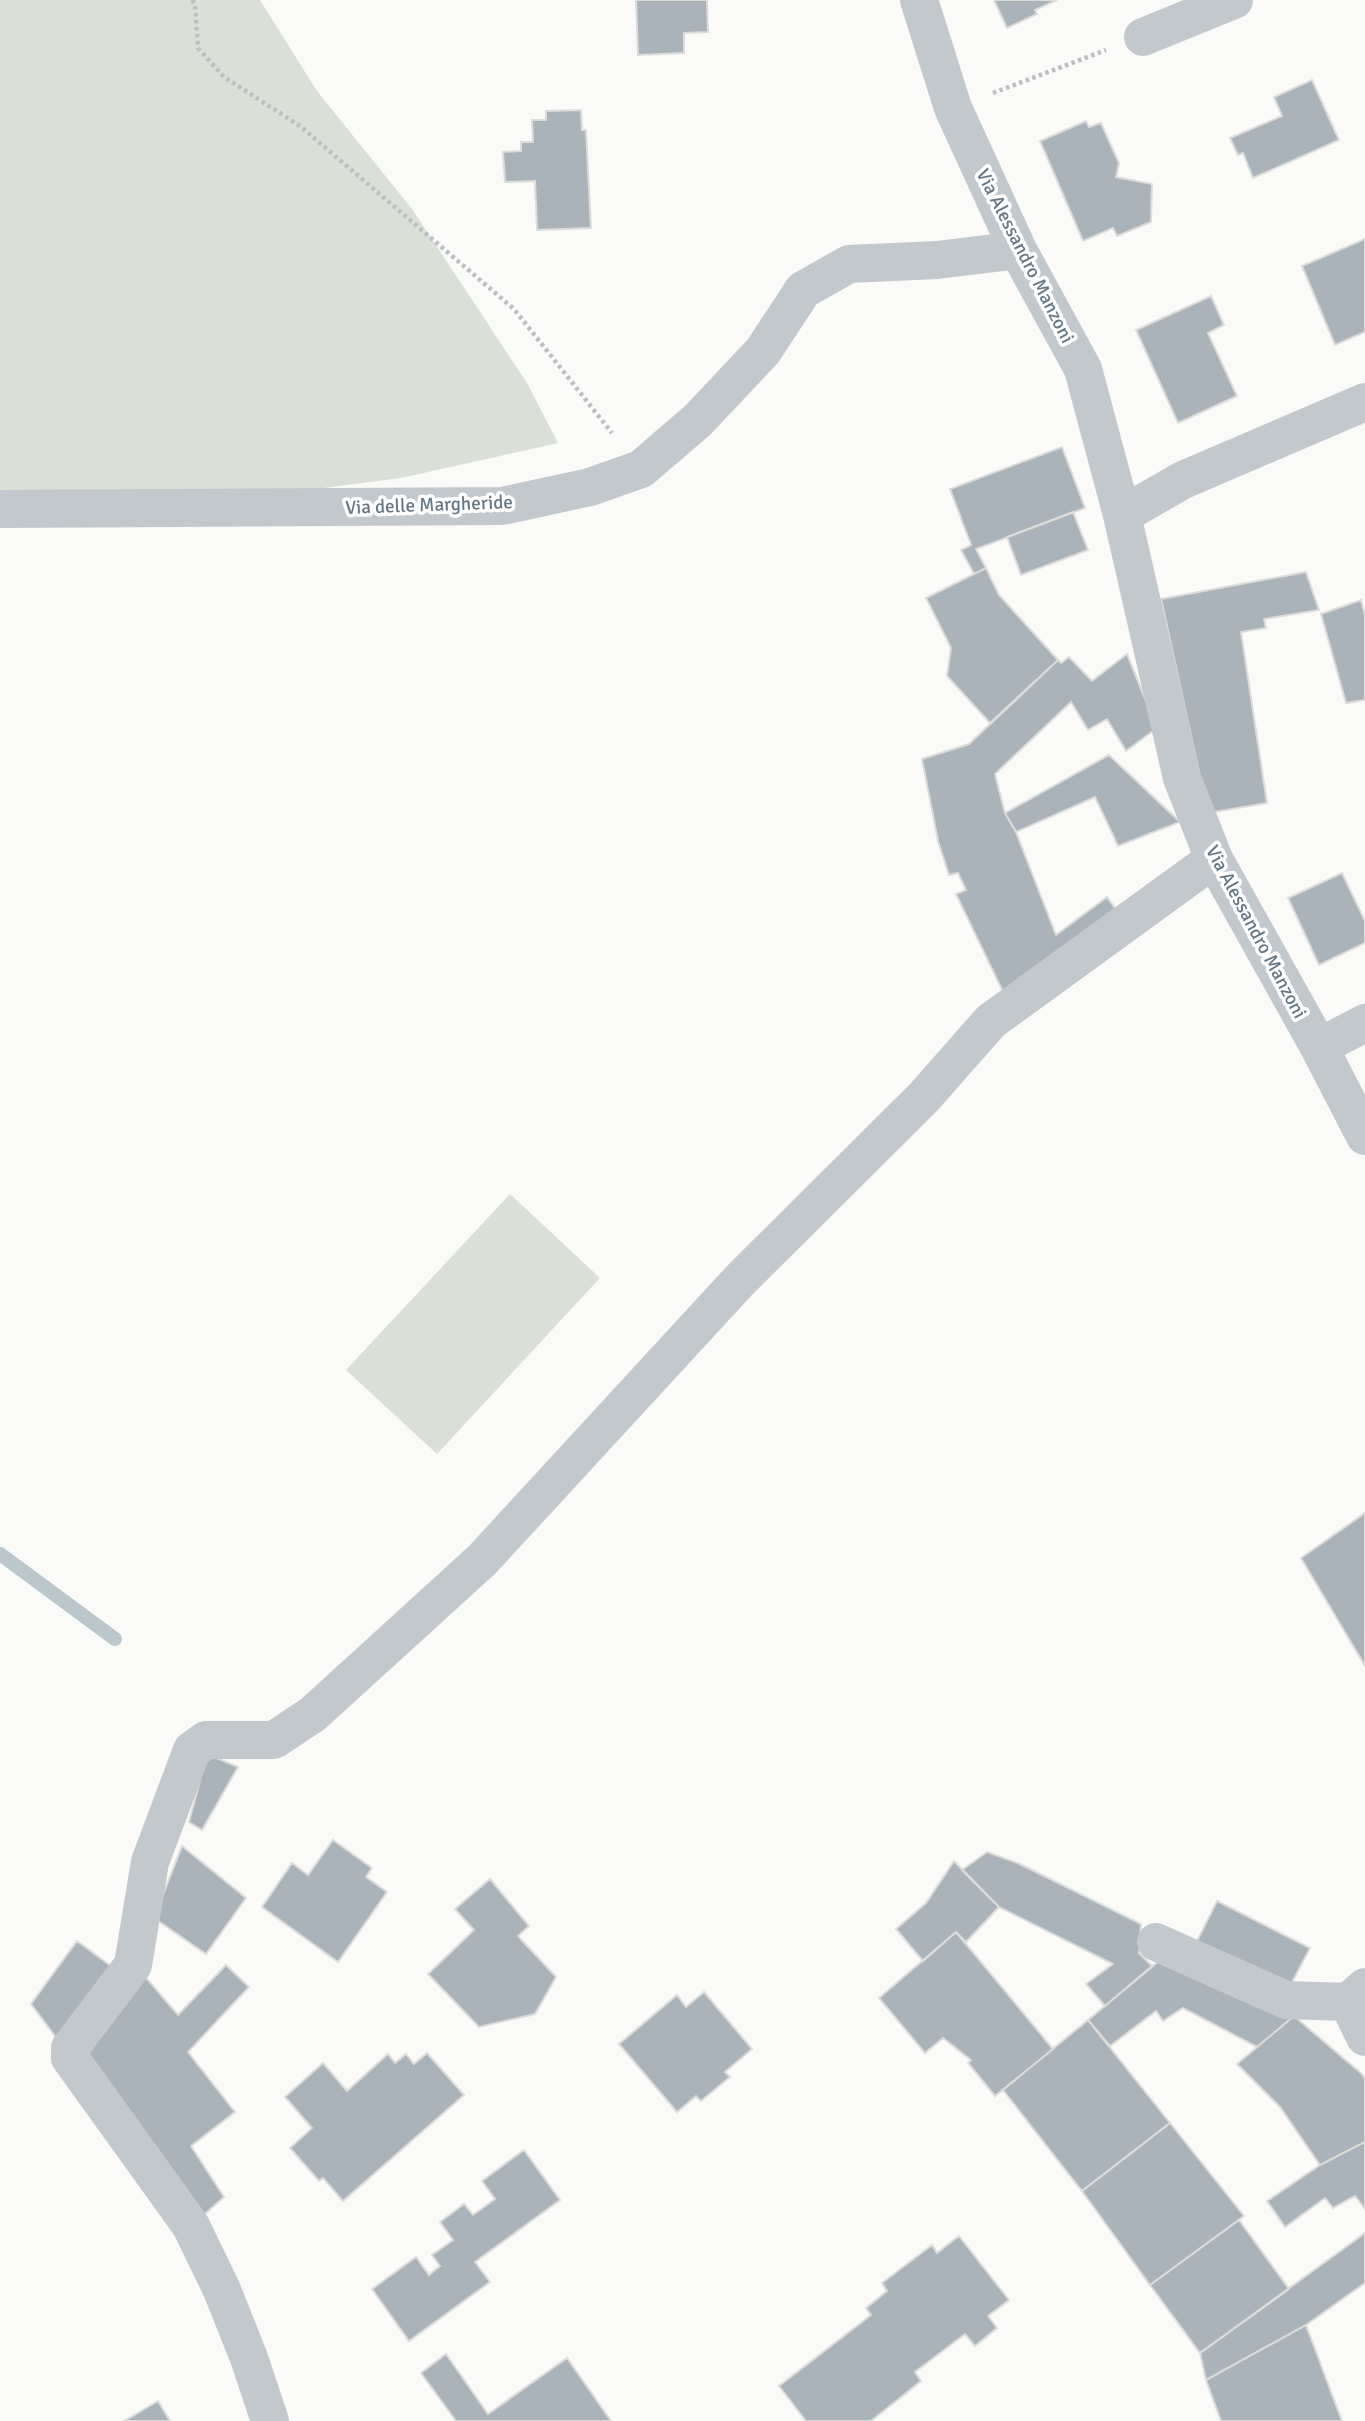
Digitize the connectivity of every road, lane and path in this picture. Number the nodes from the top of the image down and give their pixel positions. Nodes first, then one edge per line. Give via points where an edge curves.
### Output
1 (192, 0) edge
2 (919, 0) edge
3 (1234, 0) edge
4 (1143, 37) joint
5 (987, 95) dead end
6 (1018, 250) junction
7 (1365, 402) edge
8 (641, 469) junction
9 (0, 509) edge
10 (1122, 515) junction
11 (1214, 859) junction
12 (1365, 1023) edge
13 (1319, 1047) junction
14 (1365, 1136) edge
15 (1156, 1941) dead end
16 (1356, 1994) edge
17 (1365, 2037) edge
18 (270, 2421) edge

1 - 8 path via 198,48 224,77 300,126 514,309
2 - 6 street, Via Alessandro Manzoni via 953,108
3 - 4 street
4 - 5 path
6 - 8 street, Via delle Margheride via 849,264 803,290 762,351 698,421
6 - 10 street, Via Alessandro Manzoni via 1083,369
7 - 10 street via 1183,480
8 - 9 street, Via delle Margheride via 502,506
10 - 11 street, Via Alessandro Manzoni via 1182,778
11 - 13 street, Via Alessandro Manzoni
11 - 18 street via 991,1021 924,1097 740,1280 482,1560 313,1714 274,1740 206,1740 191,1750 150,1862 133,1965 70,2048 70,2058 191,2225 222,2290
12 - 13 street
13 - 14 street, Via Alessandro Manzoni
15 - 16 street via 1286,2000
16 - 17 street

